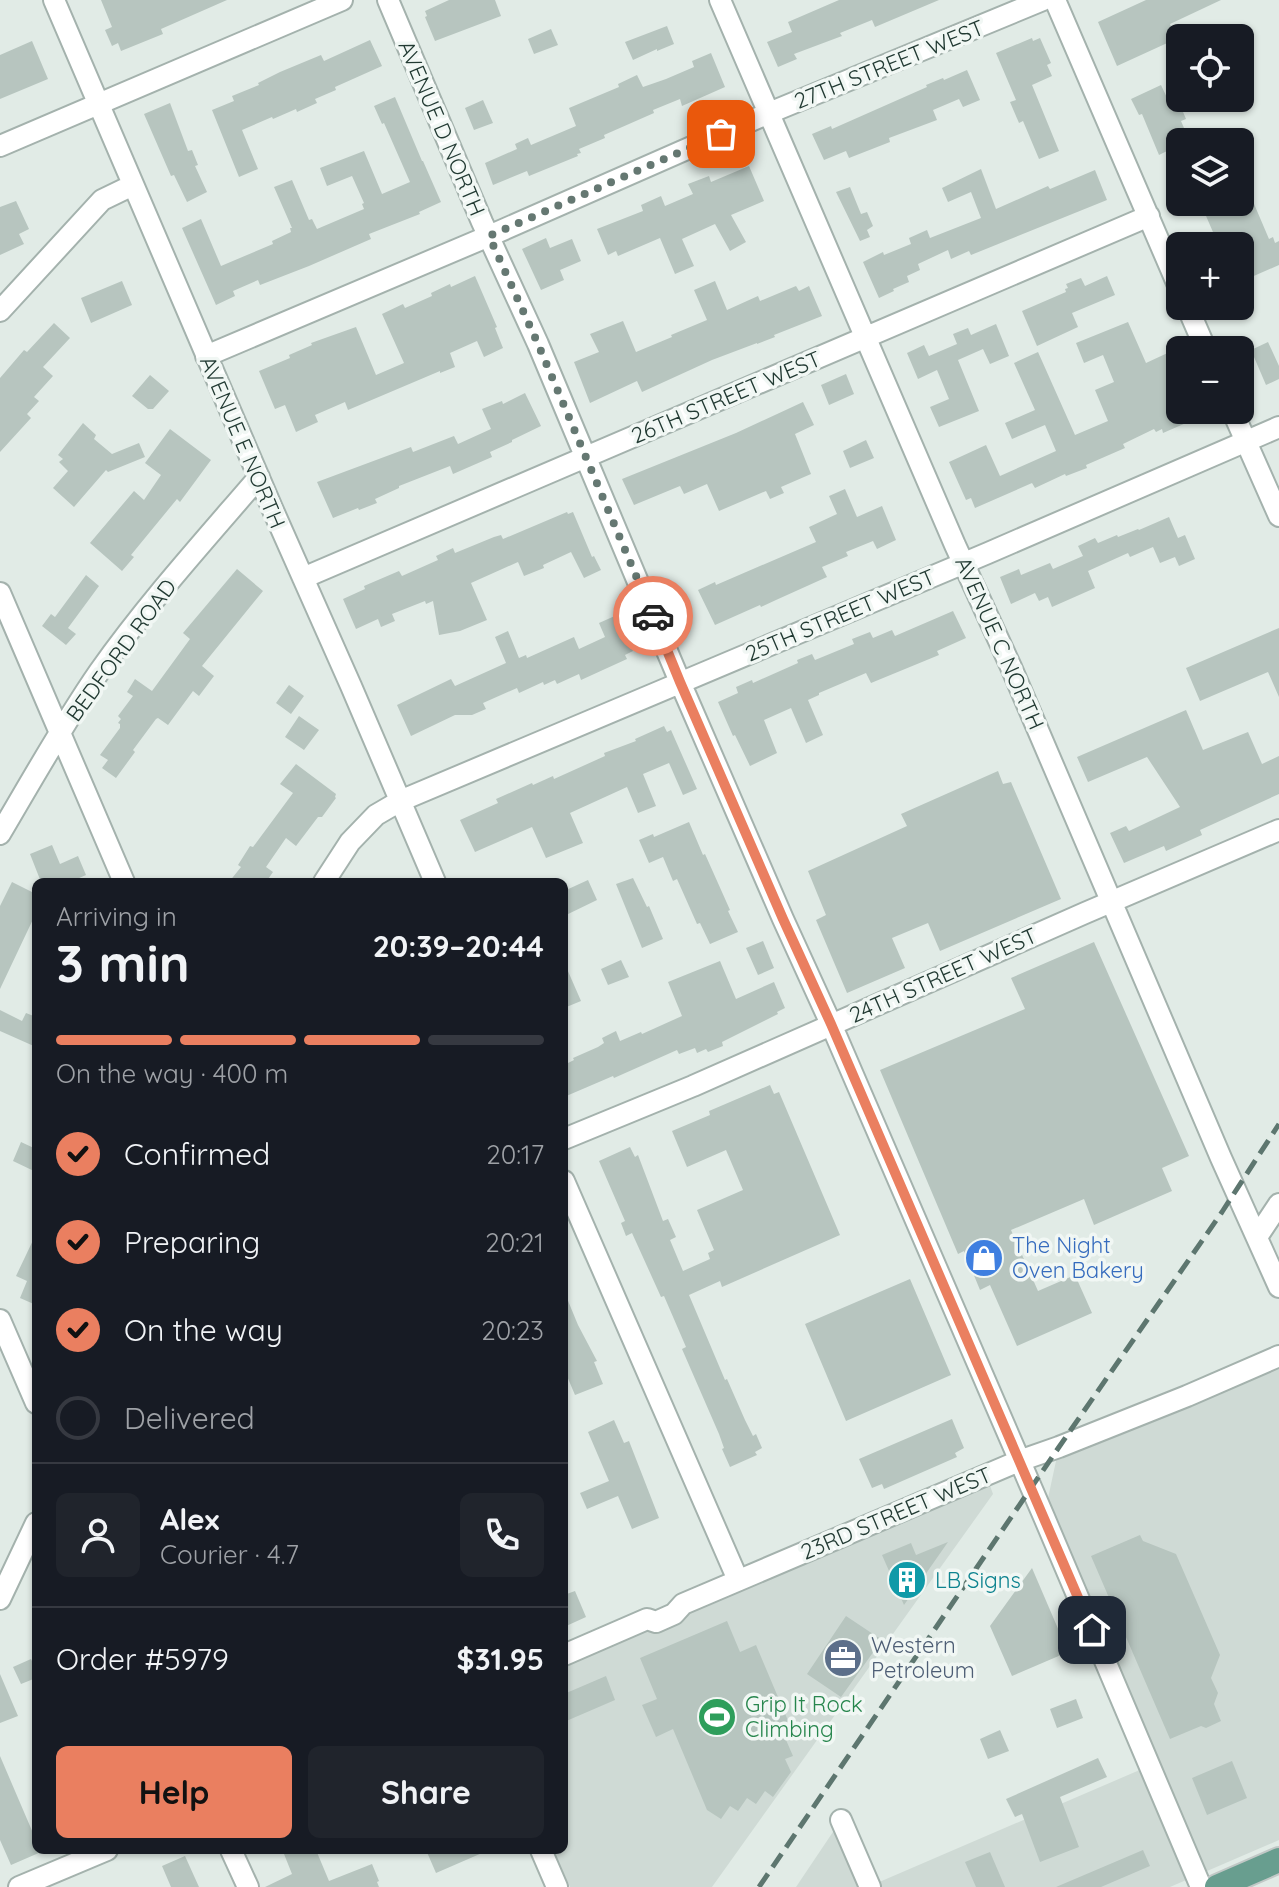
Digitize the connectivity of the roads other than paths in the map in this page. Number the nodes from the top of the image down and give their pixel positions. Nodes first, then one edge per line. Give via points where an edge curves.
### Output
1 (54, 0) edge
2 (342, 0) edge
3 (388, 0) edge
4 (720, 0) edge
5 (1043, 0) edge
6 (1055, 0) edge
7 (98, 103) junction
8 (769, 113) junction
9 (0, 146) edge
10 (133, 185) junction
11 (1149, 216) junction
12 (489, 236) junction
13 (1166, 257) edge
14 (0, 311) edge
15 (865, 337) junction
16 (206, 356) junction
17 (1238, 424) edge
18 (1279, 427) edge
19 (1246, 442) junction
20 (586, 458) junction
21 (259, 477) junction
22 (1279, 516) edge
23 (965, 563) junction
24 (303, 578) junction
25 (0, 593) edge
26 (680, 682) junction
27 (60, 733) junction
28 (400, 801) junction
29 (1279, 830) edge
30 (0, 834) edge
31 (122, 878) edge
32 (327, 878) edge
33 (433, 878) edge
34 (1112, 901) junction
35 (831, 1024) junction
36 (568, 1137) edge
37 (568, 1190) edge
38 (1279, 1204) edge
39 (1257, 1237) junction
40 (1279, 1287) edge
41 (0, 1320) edge
42 (1279, 1356) edge
43 (32, 1394) edge
44 (1019, 1461) junction
45 (32, 1531) edge
46 (738, 1580) junction
47 (0, 1599) edge
48 (568, 1653) edge
49 (841, 1820) dead end
50 (97, 1854) edge
51 (233, 1854) edge
52 (543, 1854) edge
53 (1279, 1860) edge
54 (19, 1887) edge
55 (248, 1887) edge
56 (557, 1887) edge
57 (870, 1887) edge
58 (1201, 1887) edge
59 (1217, 1887) edge

1 - 7 street, AVENUE E NORTH
2 - 7 street
3 - 12 street, AVENUE D NORTH
4 - 8 street, AVENUE C NORTH
5 - 8 street, 27TH STREET WEST
6 - 11 street
7 - 9 street
7 - 10 street, AVENUE E NORTH
8 - 12 street, 27TH STREET WEST
8 - 15 street, AVENUE C NORTH
10 - 14 street via 102,200
10 - 16 street, AVENUE E NORTH
11 - 13 street
11 - 15 street, 26TH STREET WEST
12 - 16 street, 27TH STREET WEST
12 - 20 street, AVENUE D NORTH
15 - 20 street, 26TH STREET WEST
15 - 23 street, AVENUE C NORTH
16 - 21 street, AVENUE E NORTH
17 - 19 street
18 - 19 street, 25TH STREET WEST
19 - 22 street
19 - 23 street, 25TH STREET WEST
20 - 24 street, 26TH STREET WEST
20 - 26 street, AVENUE D NORTH
21 - 24 street, AVENUE E NORTH
21 - 27 street, BEDFORD ROAD via 101,670
23 - 26 street, 25TH STREET WEST
23 - 34 street, AVENUE C NORTH
24 - 28 street, AVENUE E NORTH
25 - 27 street
26 - 28 street, 25TH STREET WEST
26 - 35 street, AVENUE D NORTH
27 - 30 street, BEDFORD ROAD
27 - 31 street
28 - 32 street, 25TH STREET WEST via 376,815 350,842
28 - 33 street, AVENUE E NORTH
29 - 34 street, 24TH STREET WEST
34 - 35 street, 24TH STREET WEST
34 - 39 street, AVENUE C NORTH
35 - 36 street, 24TH STREET WEST
35 - 44 street, AVENUE D NORTH
37 - 46 street
38 - 39 street
39 - 40 street, AVENUE C NORTH
41 - 43 street
42 - 44 street, 23RD STREET WEST
44 - 46 street, 23RD STREET WEST
44 - 58 street, AVENUE D NORTH
45 - 47 street
46 - 48 street, 23RD STREET WEST via 656,1622 647,1619
49 - 57 street
50 - 54 street
51 - 55 street
52 - 56 street
53 - 59 main road

